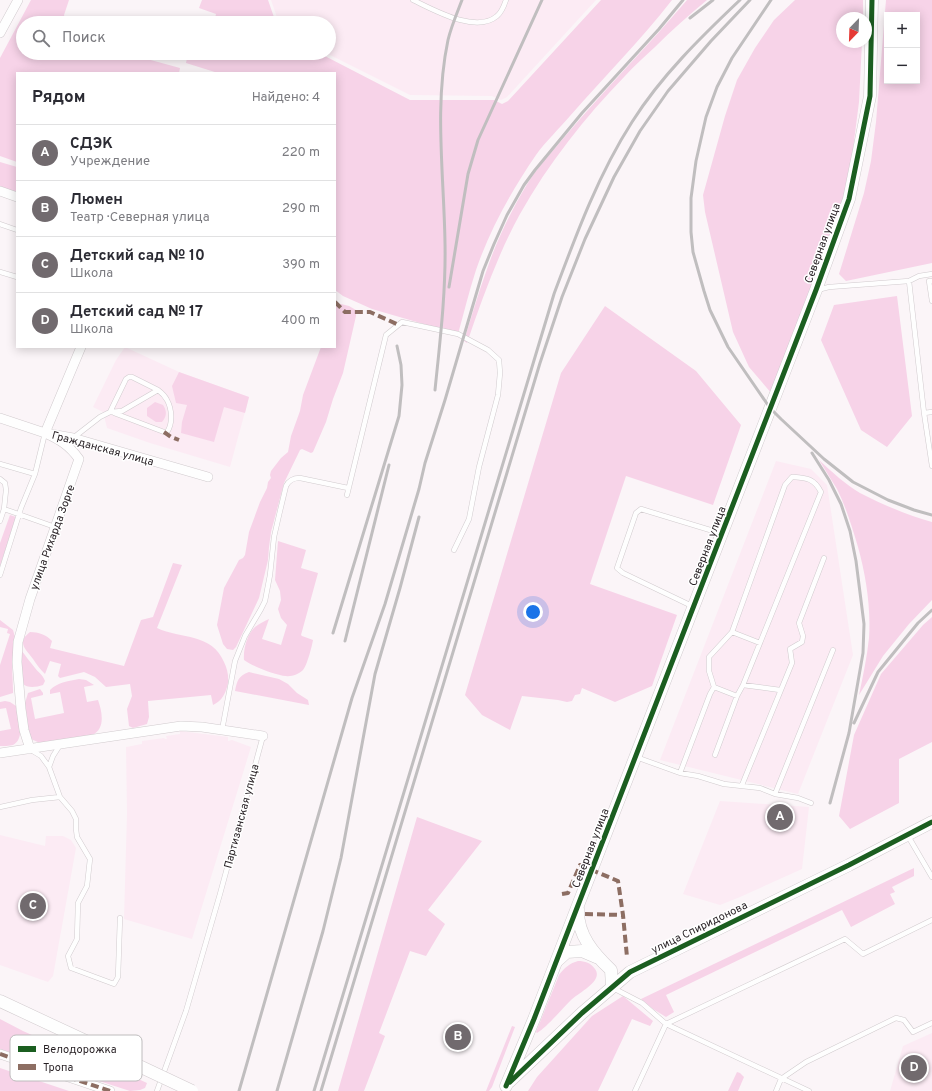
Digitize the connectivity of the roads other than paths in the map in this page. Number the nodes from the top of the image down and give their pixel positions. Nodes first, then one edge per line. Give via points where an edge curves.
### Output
1 (18, 0) edge
2 (413, 0) edge
3 (506, 0) edge
4 (872, 0) edge
5 (0, 33) edge
6 (0, 191) edge
7 (16, 197) edge
8 (0, 224) edge
9 (16, 230) edge
10 (0, 272) edge
11 (932, 274) edge
12 (16, 277) edge
13 (932, 280) edge
14 (909, 281) junction
15 (816, 290) junction
16 (932, 301) edge
17 (81, 348) edge
18 (158, 390) junction
19 (110, 412) junction
20 (932, 412) edge
21 (924, 413) junction
22 (0, 418) edge
23 (45, 433) junction
24 (73, 438) junction
25 (0, 464) edge
26 (932, 466) edge
27 (35, 474) junction
28 (208, 477) dead end
29 (0, 479) edge
30 (348, 488) junction
31 (346, 495) dead end
32 (4, 509) junction
33 (20, 514) junction
34 (0, 521) edge
35 (55, 527) junction
36 (722, 534) junction
37 (454, 550) dead end
38 (824, 558) dead end
39 (0, 575) edge
40 (694, 607) junction
41 (732, 632) junction
42 (760, 643) junction
43 (833, 650) dead end
44 (743, 685) junction
45 (714, 687) junction
46 (780, 690) junction
47 (737, 696) junction
48 (222, 730) junction
49 (263, 736) joint
50 (60, 745) junction
51 (30, 750) junction
52 (0, 753) edge
53 (715, 755) dead end
54 (636, 756) junction
55 (49, 767) junction
56 (680, 773) junction
57 (742, 785) junction
58 (774, 794) junction
59 (60, 797) junction
60 (811, 803) dead end
61 (0, 807) edge
62 (932, 822) edge
63 (908, 835) junction
64 (932, 877) edge
65 (579, 904) junction
66 (120, 918) dead end
67 (932, 920) edge
68 (598, 958) junction
69 (556, 962) junction
70 (630, 972) junction
71 (612, 987) junction
72 (0, 1001) edge
73 (932, 1023) edge
74 (666, 1024) junction
75 (72, 1035) edge
76 (0, 1054) edge
77 (10, 1057) edge
78 (142, 1068) edge
79 (782, 1079) junction
80 (80, 1081) edge
81 (505, 1088) edge
82 (110, 1091) edge
83 (157, 1091) edge
84 (192, 1091) edge
85 (635, 1091) edge
86 (776, 1091) edge
87 (809, 1091) edge

1 - 5 street
2 - 3 lane via 457,19 477,23 497,16
4 - 15 street, Северная улица via 870,96 849,199
6 - 7 street
8 - 9 lane
10 - 12 lane
11 - 14 lane
13 - 16 lane via 929,281
14 - 15 lane
14 - 21 lane
15 - 36 street, Северная улица
17 - 23 street
18 - 19 lane via 122,411
18 - 19 lane via 129,377
18 - 19 lane via 168,401 171,412 167,432
19 - 24 lane
20 - 21 lane
21 - 26 lane
22 - 23 street, Гражданская улица
23 - 24 street, Гражданская улица
23 - 27 lane
23 - 35 street, улица Рихарда Зорге via 64,443 79,459
24 - 28 street, Гражданская улица
25 - 27 lane
27 - 33 lane
29 - 32 lane via 5,483 6,490
30 - 31 lane
30 - 37 lane via 386,335 402,322 458,334 488,350 498,360 498,395 469,519
30 - 48 lane via 300,478 288,482 274,537 264,601 235,661
32 - 33 lane
32 - 34 lane
33 - 35 lane
33 - 39 lane
35 - 51 street, улица Рихарда Зорге via 18,642 21,709
36 - 40 street, Северная улица
36 - 40 lane via 642,509 636,513 617,568
38 - 46 lane via 799,623 804,636 802,642 790,649 792,663
40 - 54 street, Северная улица
41 - 42 lane
41 - 42 lane via 785,485 792,477 806,478 817,484 821,492
41 - 45 lane via 709,657 709,671
42 - 44 lane
43 - 58 lane
44 - 46 lane
44 - 47 lane
45 - 47 lane
45 - 56 lane
46 - 57 lane
47 - 53 lane
48 - 49 street, Партизанская улица
48 - 50 street, Партизанская улица via 181,726
49 - 83 lane, Партизанская улица via 186,1011
50 - 51 street, Партизанская улица
50 - 55 lane
51 - 52 street, Партизанская улица
51 - 55 lane via 41,756
54 - 56 lane
54 - 65 street, Северная улица
55 - 59 lane
56 - 57 lane via 724,784
57 - 58 lane
58 - 60 lane via 789,795
59 - 61 lane
59 - 66 lane via 72,811 76,820 77,837 90,859 87,886 78,903 77,939 68,956 70,968 114,984 118,977
62 - 63 street, улица Спиридонова
63 - 64 lane
63 - 70 street, улица Спиридонова
65 - 68 street via 578,920 584,939
65 - 69 street, Северная улица
67 - 74 lane via 863,954 845,939
68 - 69 street via 582,951 567,952
68 - 70 street
68 - 71 street via 611,970
69 - 81 street, Северная улица
70 - 71 street, улица Спиридонова
71 - 74 lane via 642,1003
71 - 81 street, улица Спиридонова
72 - 75 street, bridge
73 - 79 lane via 914,1032 904,1020 896,1018 806,1062
74 - 79 lane
74 - 85 lane
76 - 77 street
78 - 84 street, bridge
79 - 86 lane
79 - 87 lane
80 - 82 street

